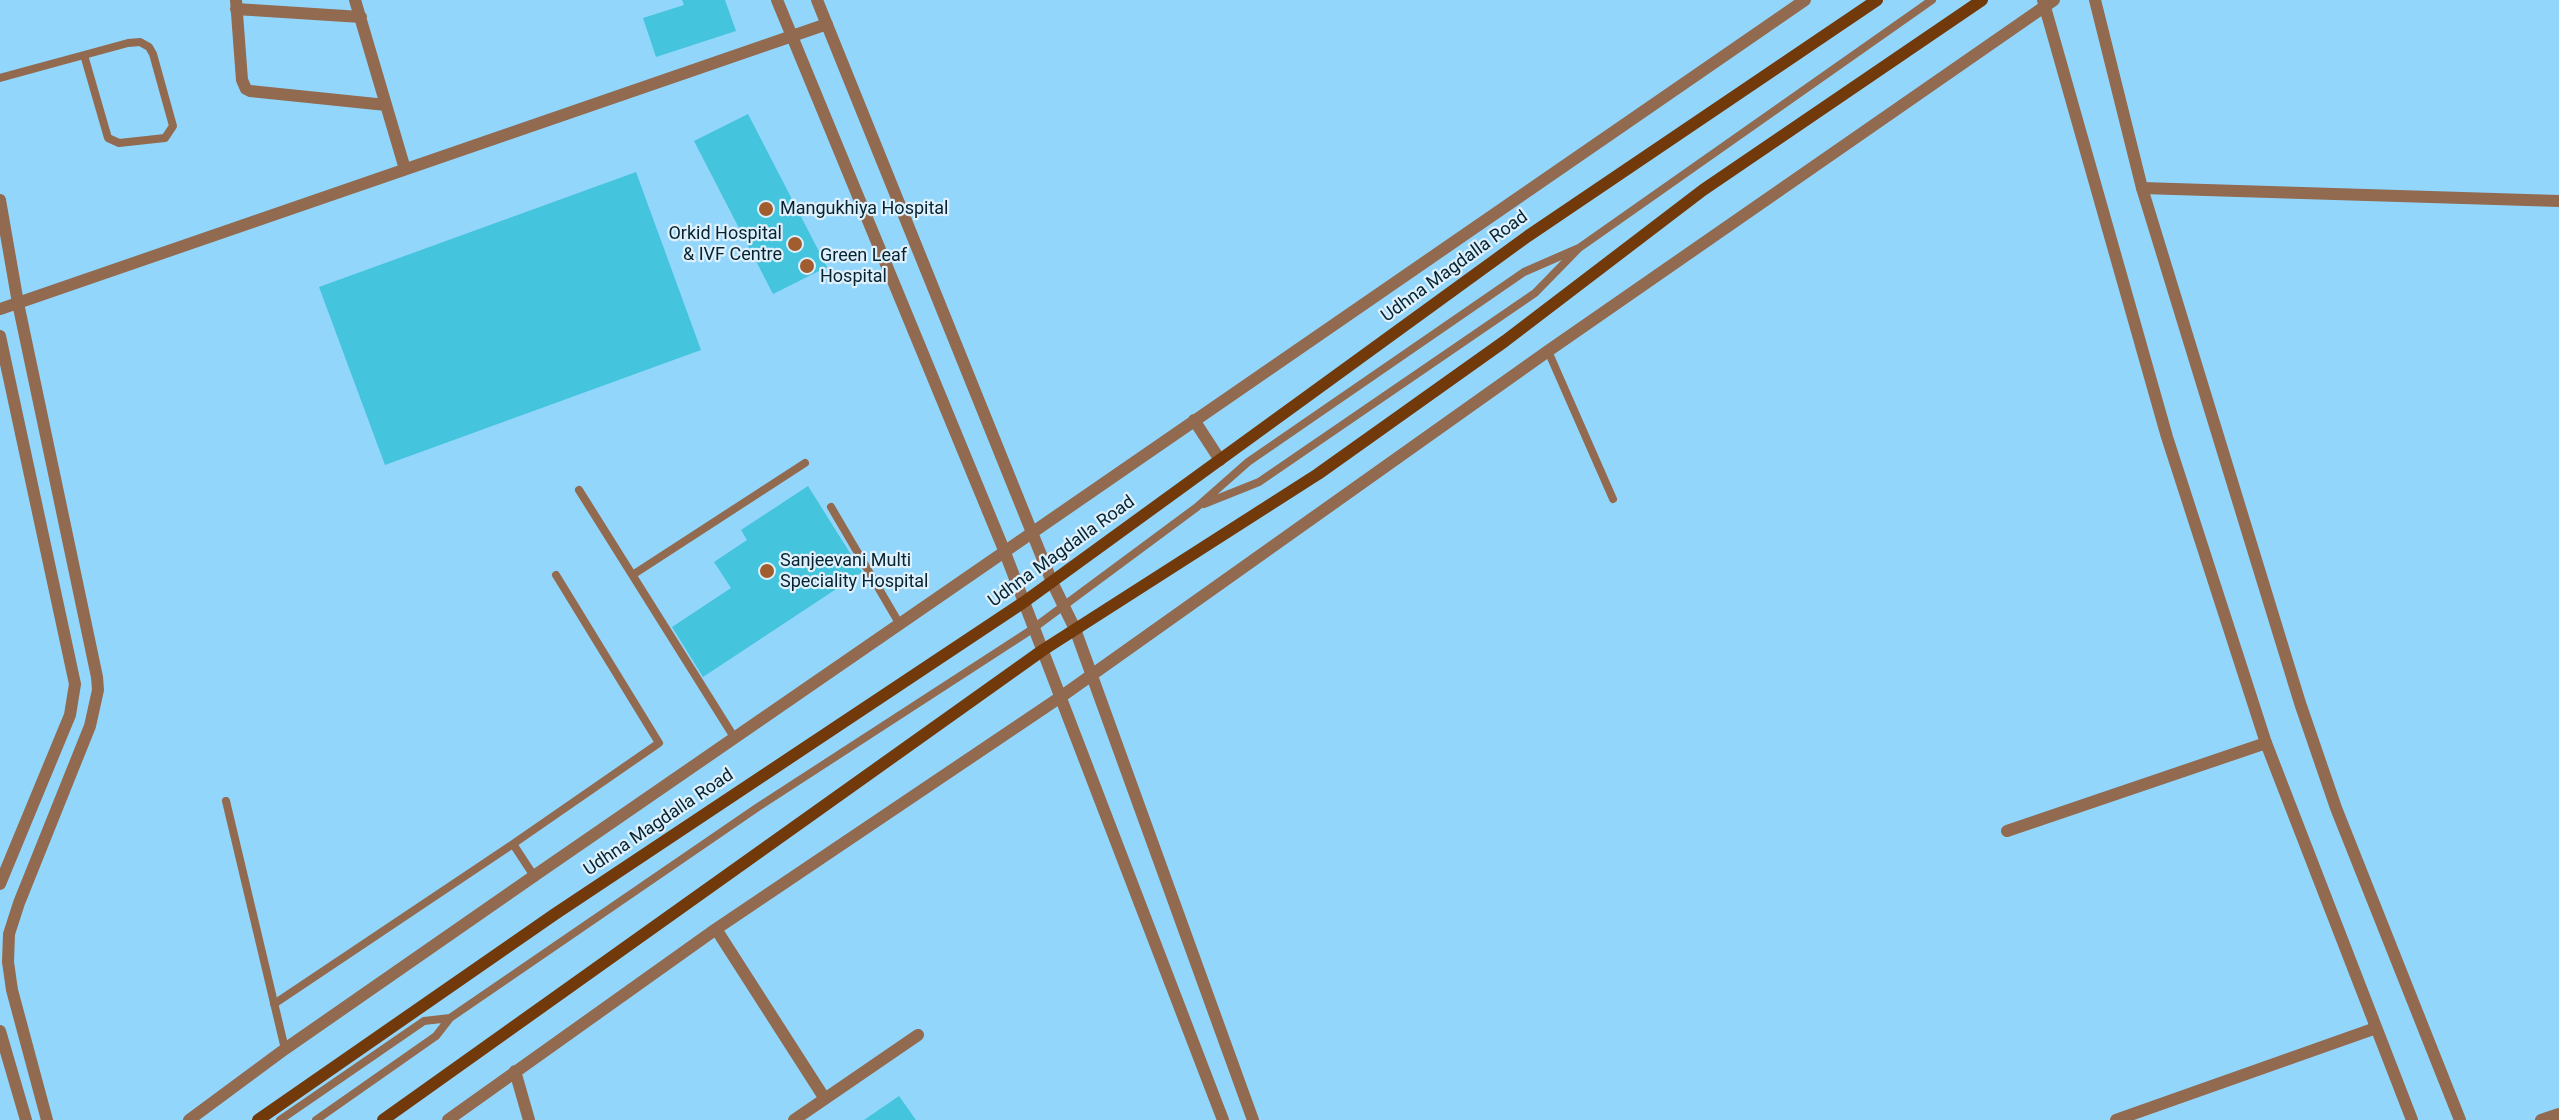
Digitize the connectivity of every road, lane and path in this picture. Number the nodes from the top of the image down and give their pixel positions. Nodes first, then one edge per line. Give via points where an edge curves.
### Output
1 (356, 0) edge
2 (777, 0) edge
3 (817, 0) edge
4 (1805, 0) edge
5 (1877, 0) edge
6 (1932, 0) edge
7 (1982, 0) edge
8 (2095, 0) edge
9 (2047, 2) edge
10 (236, 5) edge
11 (361, 17) junction
12 (827, 24) junction
13 (791, 36) junction
14 (84, 55) junction
15 (0, 78) edge
16 (386, 105) junction
17 (405, 168) junction
18 (2142, 188) junction
19 (0, 200) edge
20 (2559, 201) edge
21 (1579, 248) junction
22 (18, 303) junction
23 (0, 309) edge
24 (0, 336) edge
25 (1548, 351) junction
26 (1194, 420) junction
27 (1220, 460) junction
28 (805, 463) dead end
29 (579, 490) dead end
30 (1613, 499) dead end
31 (831, 507) dead end
32 (1197, 507) junction
33 (1033, 531) junction
34 (1004, 550) junction
35 (634, 574) junction
36 (556, 575) dead end
37 (1052, 582) junction
38 (1024, 602) junction
39 (1064, 606) junction
40 (899, 623) junction
41 (1034, 627) junction
42 (1075, 629) junction
43 (1043, 650) junction
44 (1092, 675) junction
45 (1062, 696) junction
46 (734, 736) junction
47 (2266, 742) junction
48 (226, 801) dead end
49 (2007, 831) dead end
50 (513, 844) junction
51 (534, 876) junction
52 (0, 884) edge
53 (716, 929) junction
54 (274, 1004) junction
55 (450, 1018) junction
56 (2376, 1028) junction
57 (0, 1031) edge
58 (918, 1035) dead end
59 (285, 1049) junction
60 (515, 1071) junction
61 (825, 1099) junction
62 (2559, 1114) edge
63 (26, 1120) edge
64 (47, 1120) edge
65 (189, 1120) edge
66 (258, 1120) edge
67 (280, 1120) edge
68 (316, 1120) edge
69 (383, 1120) edge
70 (448, 1120) edge
71 (529, 1120) edge
72 (794, 1120) edge
73 (1222, 1120) edge
74 (1253, 1120) edge
75 (2116, 1120) edge
76 (2412, 1120) edge
77 (2460, 1120) edge
78 (2541, 1120) edge

1 - 11 street
2 - 13 street
3 - 12 street
4 - 26 street
5 - 27 main road, Udhna Magdalla Road via 1528,236
6 - 21 lane
7 - 42 main road via 1703,190 1505,341 1318,474
8 - 18 street
9 - 25 street
9 - 47 street via 2167,437
10 - 11 street
10 - 16 street via 242,80 250,91
11 - 16 street
12 - 13 street
12 - 33 street
13 - 17 street
13 - 34 street
14 - 14 lane via 108,138 119,143 165,138 173,126 149,47 140,42 128,43
14 - 15 lane
16 - 17 street
17 - 22 street
18 - 20 street
18 - 77 street via 2332,799
19 - 22 street
21 - 32 lane via 1524,272 1248,462
21 - 32 lane via 1535,292 1259,482
22 - 23 street
22 - 64 street via 98,690 90,726 9,934 12,990
24 - 52 street via 75,684 70,715
25 - 30 lane
25 - 44 street
26 - 27 street
26 - 33 street
27 - 37 main road, Udhna Magdalla Road
28 - 35 lane
29 - 35 lane
31 - 40 lane
32 - 39 lane
33 - 34 street
33 - 37 street
34 - 38 street
34 - 40 street
35 - 46 lane
36 - 50 lane via 659,743
37 - 38 main road, Udhna Magdalla Road
37 - 39 street
38 - 41 street
38 - 66 main road, Udhna Magdalla Road via 555,914
39 - 41 lane
39 - 42 street
40 - 46 street
41 - 43 street
41 - 55 lane via 758,807
42 - 43 main road
42 - 44 street
43 - 45 street
43 - 69 main road
44 - 45 street
44 - 74 street
45 - 53 street
45 - 73 street
46 - 51 street
47 - 49 street
47 - 56 street
48 - 54 lane
50 - 51 lane
50 - 54 lane
51 - 59 street
53 - 60 street
53 - 61 street
54 - 59 lane
55 - 67 lane via 424,1021
55 - 68 lane via 436,1036
56 - 75 street
56 - 76 street
57 - 63 street
58 - 61 street
59 - 65 street
60 - 70 street
60 - 71 street
61 - 72 street
62 - 78 street

